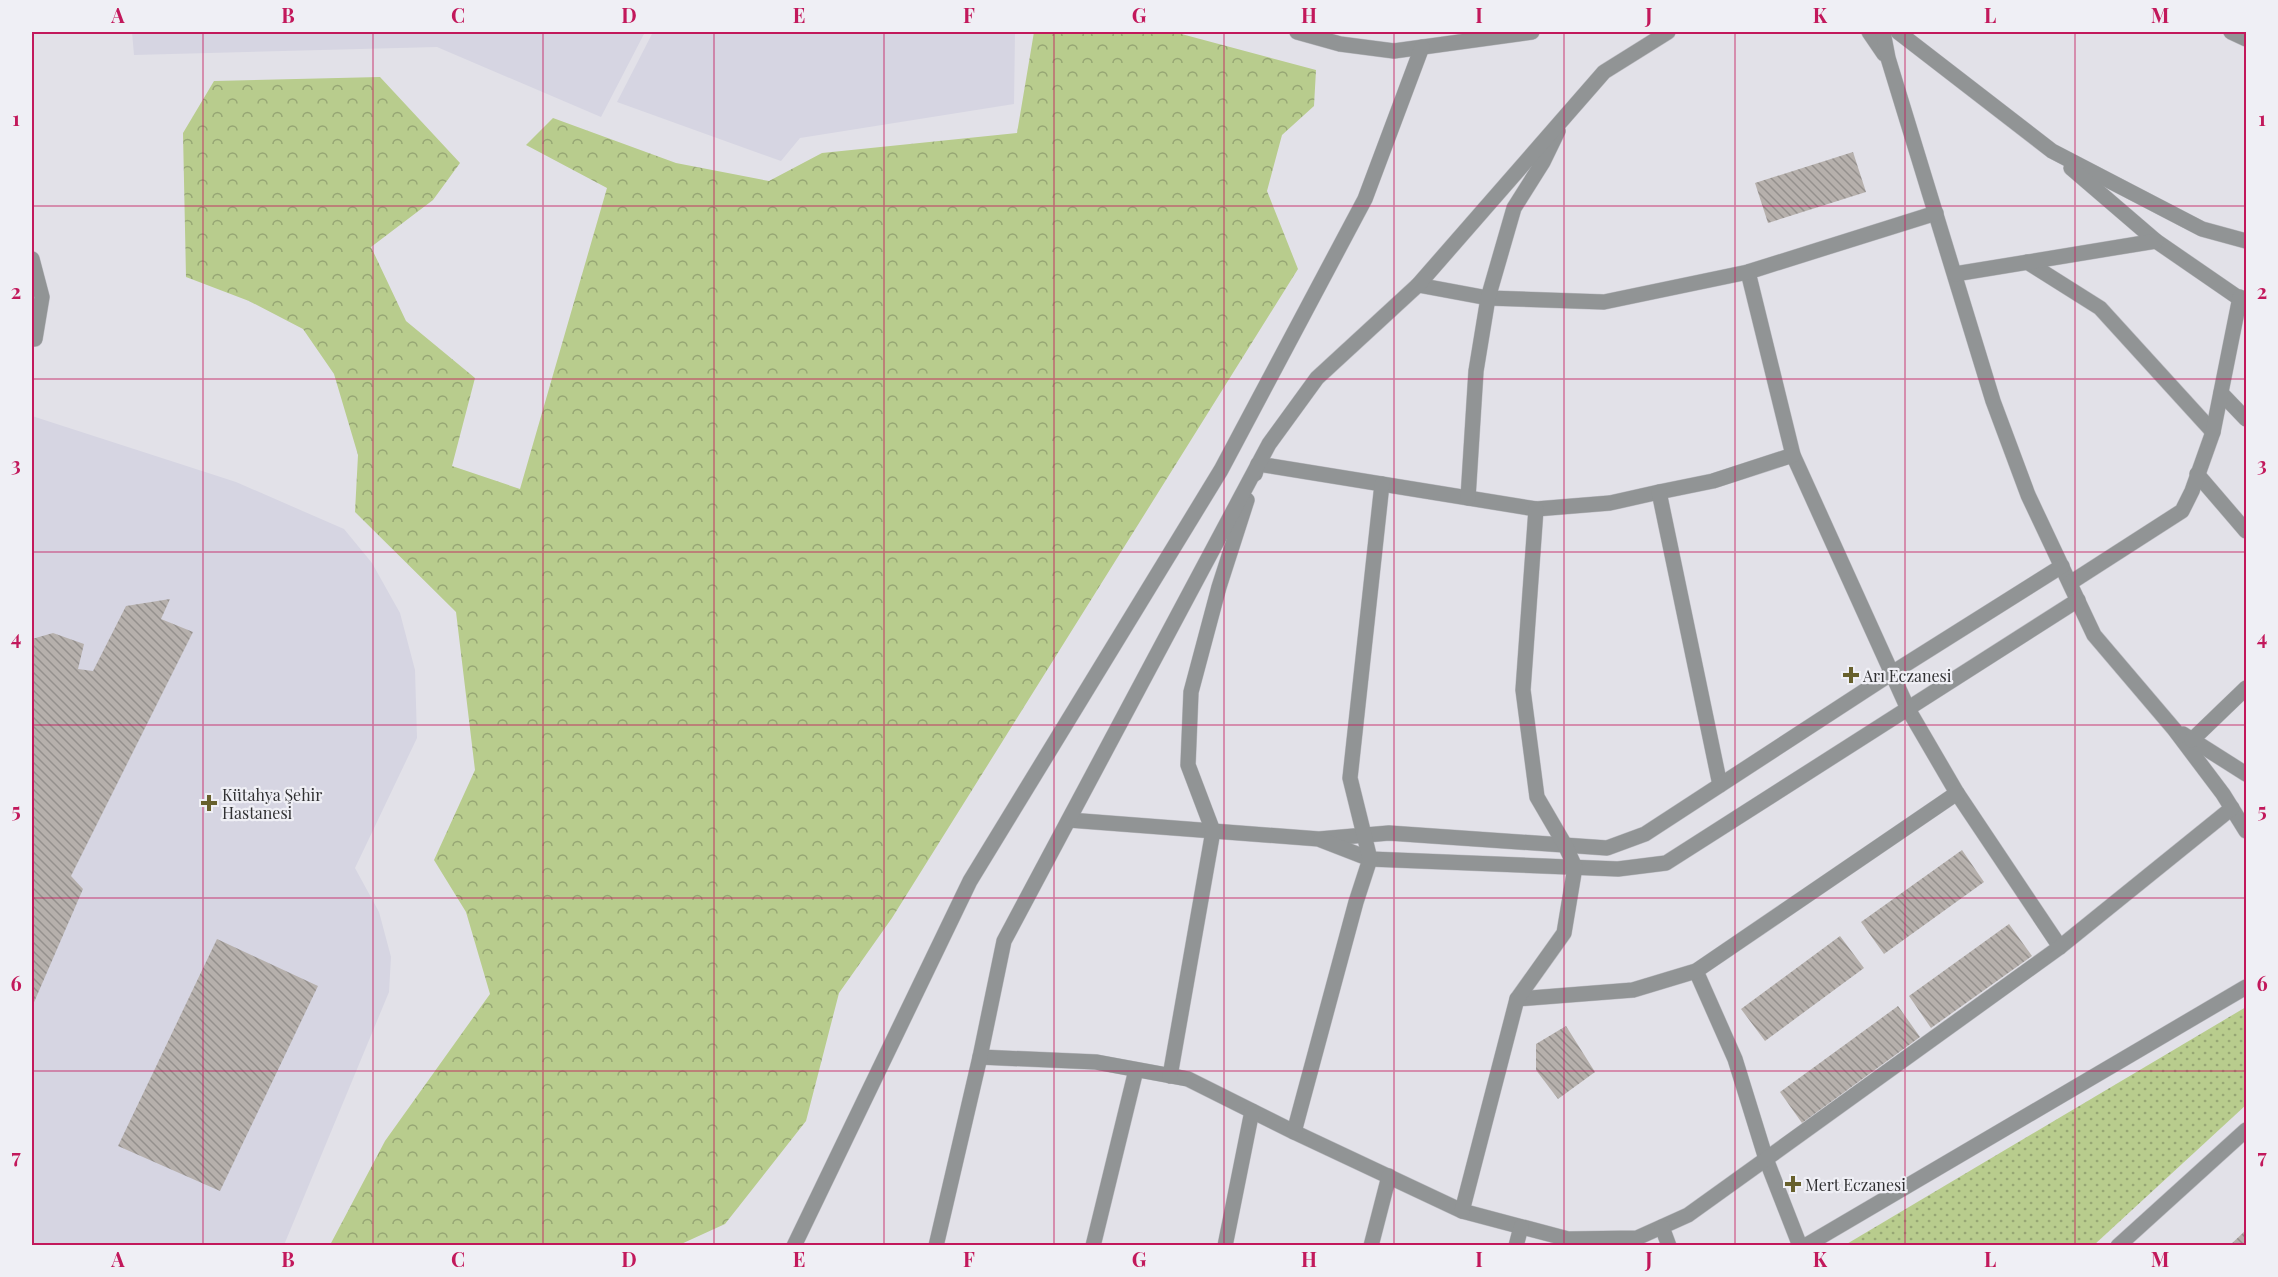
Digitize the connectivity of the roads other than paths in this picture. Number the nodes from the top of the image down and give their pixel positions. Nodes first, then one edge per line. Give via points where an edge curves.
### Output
1 (1297, 32) edge
2 (1532, 32) edge
3 (1668, 32) edge
4 (1869, 32) edge
5 (1883, 32) edge
6 (1898, 32) edge
7 (2231, 32) edge
8 (2247, 39) edge
9 (1422, 47) junction
10 (1888, 58) junction
11 (1566, 114) junction
12 (2052, 151) junction
13 (1936, 213) junction
14 (2156, 241) junction
15 (2247, 241) edge
16 (32, 259) edge
17 (2027, 262) junction
18 (1748, 272) junction
19 (1955, 274) junction
20 (1418, 285) junction
21 (1488, 298) junction
22 (2243, 300) edge
23 (35, 339) dead end
24 (2221, 393) junction
25 (2247, 419) edge
26 (2213, 432) junction
27 (1792, 455) junction
28 (1258, 464) junction
29 (2198, 474) junction
30 (1382, 484) junction
31 (1659, 492) junction
32 (1468, 498) junction
33 (1536, 509) junction
34 (2247, 531) edge
35 (2062, 566) junction
36 (2070, 583) junction
37 (2078, 600) junction
38 (1892, 673) junction
39 (2247, 688) edge
40 (1908, 709) junction
41 (2174, 729) junction
42 (2192, 740) junction
43 (2247, 774) edge
44 (1720, 785) junction
45 (1957, 793) junction
46 (2232, 808) junction
47 (1069, 820) junction
48 (1213, 831) junction
49 (2247, 831) edge
50 (1364, 835) junction
51 (1319, 839) junction
52 (1565, 845) junction
53 (1370, 859) junction
54 (1575, 867) junction
55 (2060, 947) junction
56 (1696, 971) junction
57 (2247, 987) edge
58 (1517, 999) junction
59 (980, 1057) junction
60 (1136, 1070) junction
61 (1170, 1076) junction
62 (1252, 1110) junction
63 (2247, 1130) edge
64 (1294, 1132) junction
65 (1766, 1159) junction
66 (1389, 1176) junction
67 (1462, 1210) junction
68 (1521, 1227) junction
69 (1662, 1227) junction
70 (794, 1245) edge
71 (936, 1245) edge
72 (1093, 1245) edge
73 (1225, 1245) edge
74 (1371, 1245) edge
75 (1516, 1245) edge
76 (1669, 1245) edge
77 (1800, 1245) edge
78 (1805, 1245) edge
79 (2118, 1245) edge

1 - 9 street via 1340,44 1394,51
2 - 9 street
3 - 11 street via 1604,72
4 - 10 street
5 - 10 street
6 - 12 street
7 - 8 street
9 - 70 street via 1365,199 1221,470 970,881
10 - 13 street
11 - 20 street
11 - 21 street via 1543,162 1514,208
12 - 14 street
12 - 15 street via 2202,229
13 - 18 street
13 - 19 street
14 - 17 street
14 - 22 street
16 - 23 street via 42,297
17 - 19 street
17 - 26 street via 2100,308
18 - 21 street via 1604,302
18 - 27 street
19 - 35 street via 1993,401 2028,495
20 - 21 street
20 - 28 street via 1317,378
21 - 32 street via 1476,371
22 - 24 street
24 - 25 street
24 - 26 street
26 - 29 street
27 - 31 street via 1713,481
27 - 38 street
28 - 30 street
28 - 47 street
28 - 48 street via 1191,692 1188,765
29 - 34 street
29 - 36 street via 2182,511
30 - 32 street
30 - 50 street via 1350,778
31 - 33 street via 1610,503
31 - 44 street
32 - 33 street
33 - 52 street via 1522,690 1537,797
35 - 36 street
35 - 38 street
36 - 37 street
37 - 40 street
37 - 41 street via 2094,635
38 - 40 street
38 - 44 street
39 - 42 street
40 - 45 street
40 - 54 street via 1666,863 1618,869
41 - 42 street
41 - 46 street
42 - 43 street
44 - 52 street via 1645,834 1607,848
45 - 55 street
45 - 56 street
46 - 49 street
46 - 55 street
47 - 48 street
47 - 59 street via 1004,941
48 - 51 street
48 - 61 street
50 - 51 street
50 - 52 street via 1389,833
50 - 53 street
51 - 53 street
52 - 54 street
53 - 54 street
53 - 64 street
54 - 58 street via 1564,933
55 - 65 street
56 - 58 street via 1633,990
56 - 65 street via 1735,1059
57 - 78 street
58 - 67 street
59 - 60 street via 1096,1062
59 - 71 street
60 - 61 street
60 - 72 street
61 - 62 street via 1188,1079
62 - 64 street
62 - 73 street
63 - 79 street
64 - 66 street
65 - 69 street via 1688,1215
65 - 77 street
66 - 67 street
66 - 74 street
67 - 68 street
68 - 69 street via 1568,1239 1637,1238
68 - 75 street
69 - 76 street

